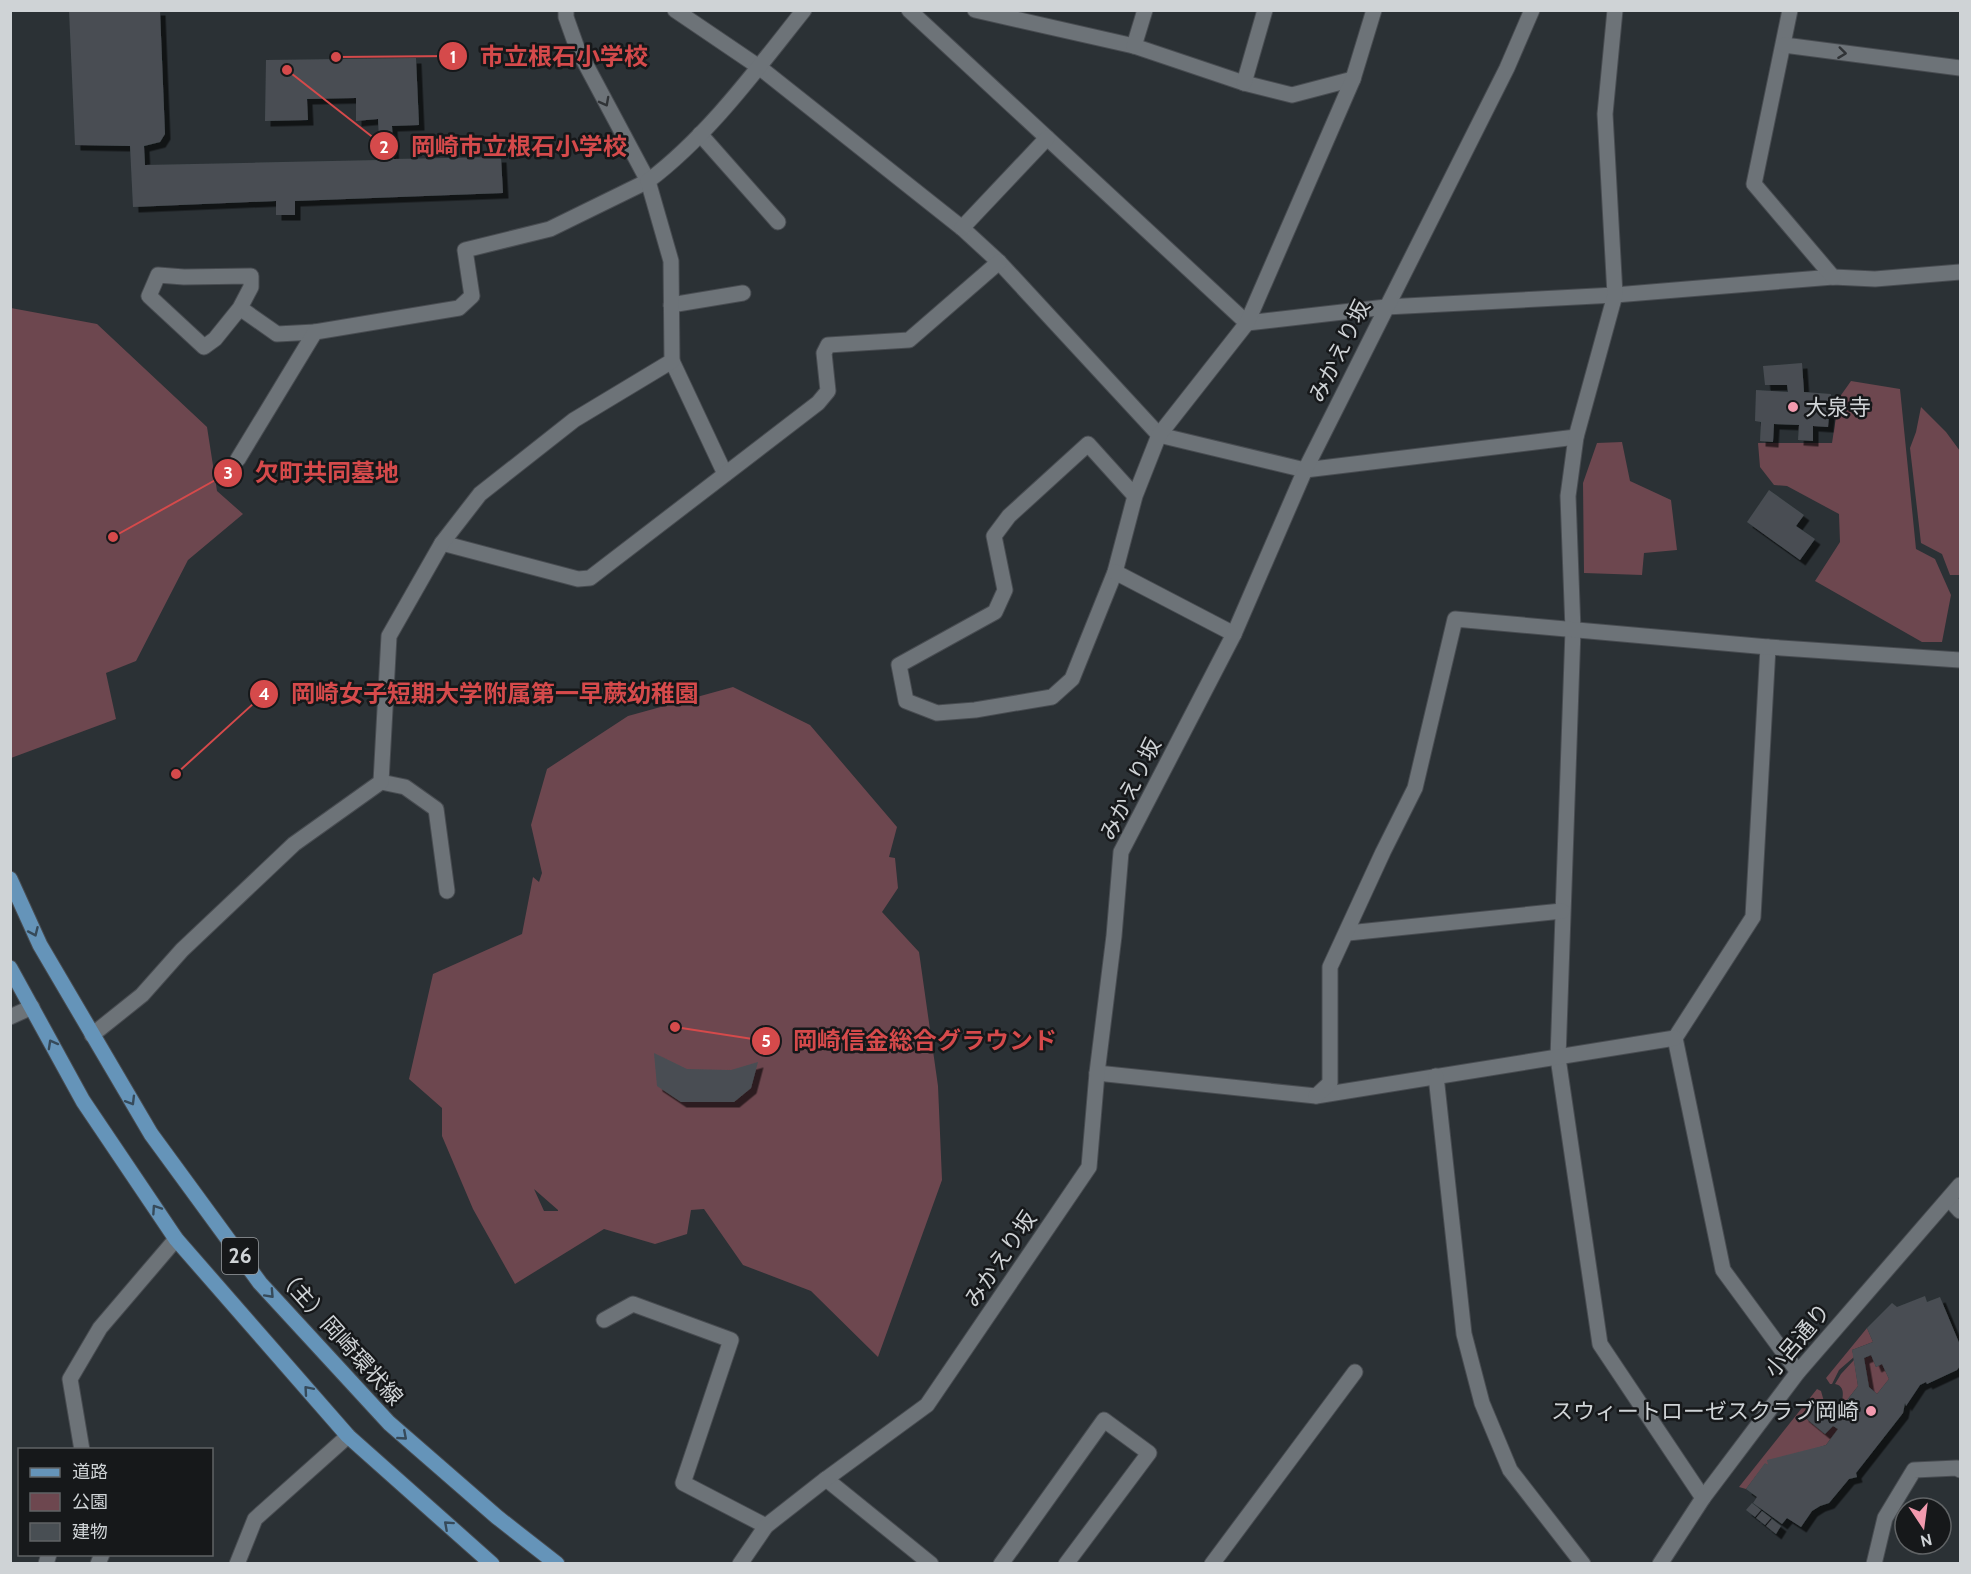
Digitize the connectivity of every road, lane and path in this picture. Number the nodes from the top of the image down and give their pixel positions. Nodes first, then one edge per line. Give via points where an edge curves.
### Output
1 (566, 10) edge
2 (675, 10) edge
3 (804, 10) edge
4 (909, 10) edge
5 (975, 10) edge
6 (1145, 10) edge
7 (1265, 10) edge
8 (1374, 10) edge
9 (1532, 10) edge
10 (1615, 10) edge
11 (1790, 10) edge
12 (1784, 45) junction
13 (1134, 46) junction
14 (759, 67) junction
15 (1960, 68) edge
16 (1353, 79) junction
17 (1244, 83) junction
18 (700, 134) junction
19 (1047, 138) junction
20 (648, 181) junction
21 (778, 222) dead end
22 (962, 228) junction
23 (999, 262) junction
24 (1960, 272) edge
25 (1833, 277) junction
26 (743, 292) dead end
27 (1615, 295) junction
28 (671, 305) junction
29 (1386, 307) junction
30 (240, 309) junction
31 (1247, 323) junction
32 (315, 332) junction
33 (672, 361) junction
34 (1159, 435) junction
35 (1576, 437) junction
36 (238, 459) dead end
37 (1305, 470) junction
38 (724, 474) junction
39 (1135, 496) junction
40 (442, 543) junction
41 (1115, 572) junction
42 (1573, 630) junction
43 (1234, 634) junction
44 (1768, 647) junction
45 (1960, 660) edge
46 (381, 782) junction
47 (10, 879) edge
48 (447, 891) dead end
49 (1562, 911) junction
50 (1348, 933) junction
51 (10, 968) edge
52 (32, 1007) junction
53 (10, 1017) edge
54 (92, 1035) junction
55 (1675, 1038) junction
56 (1557, 1058) junction
57 (1097, 1073) junction
58 (1436, 1076) junction
59 (1316, 1096) junction
60 (1960, 1185) edge
61 (1948, 1199) junction
62 (1960, 1210) edge
63 (176, 1239) junction
64 (604, 1320) dead end
65 (1355, 1372) dead end
66 (1798, 1372) junction
67 (348, 1436) junction
68 (82, 1448) edge
69 (1960, 1470) edge
70 (826, 1479) junction
71 (1703, 1498) junction
72 (766, 1527) junction
73 (237, 1563) edge
74 (492, 1563) edge
75 (557, 1563) edge
76 (740, 1563) edge
77 (931, 1563) edge
78 (1001, 1563) edge
79 (1066, 1563) edge
80 (1212, 1563) edge
81 (1583, 1563) edge
82 (1660, 1563) edge
83 (1874, 1563) edge

1 -> 20 street via 577,48
2 - 14 street
3 - 14 street
4 - 19 street
5 - 13 street
6 - 13 street
7 - 17 street
8 - 16 street
9 - 29 street, みかえり坂 via 1508,68
10 - 27 street via 1605,114
11 - 12 street
12 -> 15 street
12 - 25 street via 1754,184
13 - 17 street
14 - 18 street
14 - 22 street
16 - 17 street via 1292,95
16 - 31 street
18 - 20 street
18 - 21 street
19 - 22 street
19 - 31 street
20 - 28 street via 671,261
20 - 32 street via 550,230 465,250 472,296 459,308
22 - 23 street
23 - 34 street
23 - 38 street via 909,340 828,345 824,353 828,391
24 - 25 street via 1875,279
25 - 27 street
26 - 28 street
27 - 29 street
27 - 35 street
28 - 33 street
29 - 31 street
29 - 37 street, みかえり坂
30 - 30 street via 204,347 149,296 158,275 251,276 251,287
30 - 32 street via 277,334
31 - 34 street
32 - 36 street
33 - 38 street
33 - 40 street via 574,420 480,494
34 - 37 street
34 - 39 street
35 - 37 street
35 - 42 street via 1568,496
37 - 43 street, みかえり坂
38 - 40 street via 590,578 578,579
39 - 41 street
39 - 41 street via 1088,444 1009,516 994,536 1005,590 995,612 899,665 906,701 937,713 1052,697 1072,680
40 - 46 street via 389,636
41 - 43 street
42 - 44 street
42 - 49 street
42 - 50 street via 1455,619 1415,788
43 - 57 street, みかえり坂 via 1121,852
44 - 45 street
44 - 55 street via 1753,917
46 - 48 street via 405,787 436,809
46 - 54 street via 294,844 182,950 142,995
47 -> 54 main road, （主）岡崎環状線 / 26 via 40,945
49 - 50 street
49 - 56 street
50 - 59 street via 1330,967 1330,1083
51 - 52 main road, 26
52 - 53 street
63 -> 52 main road, 26 via 83,1101
54 -> 75 main road, （主）岡崎環状線 / 26 via 151,1134 260,1282 389,1423 497,1517
55 - 56 street
55 - 66 street via 1723,1270
56 - 58 street
56 - 71 street via 1600,1344
57 - 59 street
57 - 70 street, みかえり坂 via 1089,1167 1080,1182 927,1405
58 - 59 street
58 - 81 street via 1464,1334 1482,1403 1510,1470
60 - 61 street, 小呂通り
61 - 62 street
61 - 66 street, 小呂通り
67 -> 63 main road, 26
63 - 68 street via 100,1328 70,1379
64 - 72 street via 633,1305 731,1340 683,1483
65 - 80 street
66 - 71 street, 小呂通り
67 - 73 street via 255,1519
74 -> 67 main road, 26
69 - 83 street via 1914,1470 1885,1518
70 - 72 street, みかえり坂
70 - 77 street
71 - 82 street, 小呂通り
72 - 76 street, みかえり坂
78 - 79 street via 1104,1420 1149,1453

